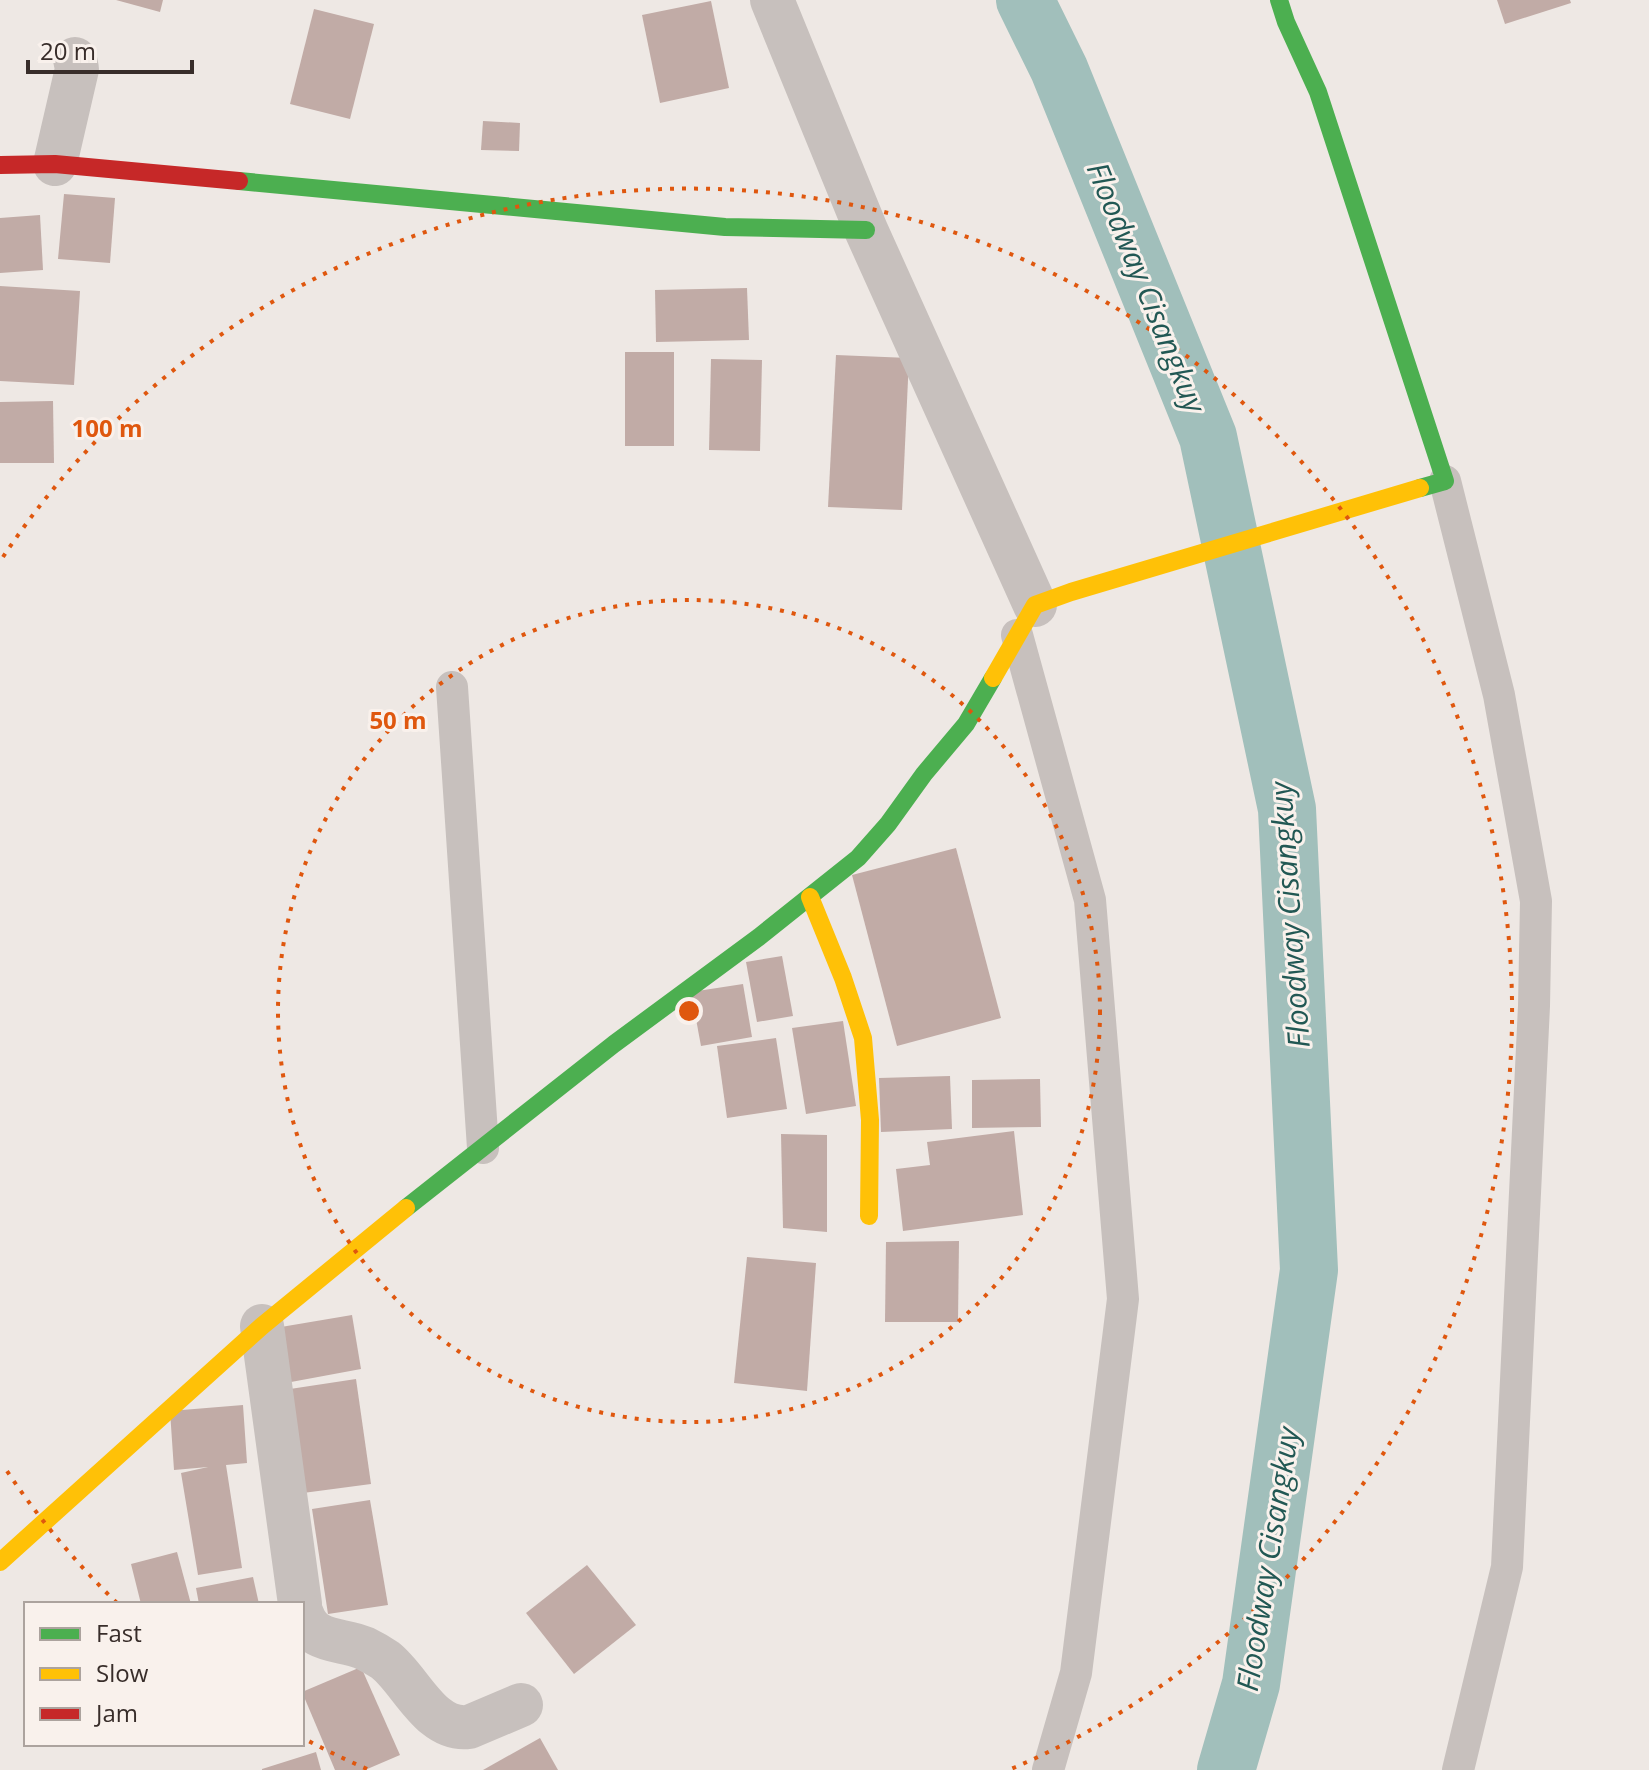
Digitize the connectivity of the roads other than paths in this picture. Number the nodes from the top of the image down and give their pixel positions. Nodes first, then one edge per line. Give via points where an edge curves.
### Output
1 (772, 0) edge
2 (1279, 7) edge
3 (75, 59) dead end
4 (55, 164) junction
5 (0, 165) edge
6 (866, 230) junction
7 (1434, 484) junction
8 (1041, 611) junction
9 (452, 687) dead end
10 (810, 897) junction
11 (483, 1148) junction
12 (869, 1216) dead end
13 (262, 1326) junction
14 (0, 1562) edge
15 (300, 1602) edge
16 (304, 1619) edge
17 (521, 1705) dead end
18 (1048, 1770) edge
19 (1458, 1770) edge

1 - 6 street
2 - 7 street via 1318,92
3 - 4 street
4 - 5 street
4 - 6 street via 725,227
6 - 8 street
7 - 8 street
7 - 19 lane via 1499,695 1536,901 1507,1567
8 - 10 street via 966,724 888,824 858,858
8 - 18 lane via 1090,900 1123,1299 1076,1673
9 - 11 lane
10 - 11 street
10 - 12 street via 863,1038 870,1120
11 - 13 street
13 - 14 street
13 - 15 street
16 - 17 street via 312,1631 386,1661 419,1700 452,1726 469,1727

